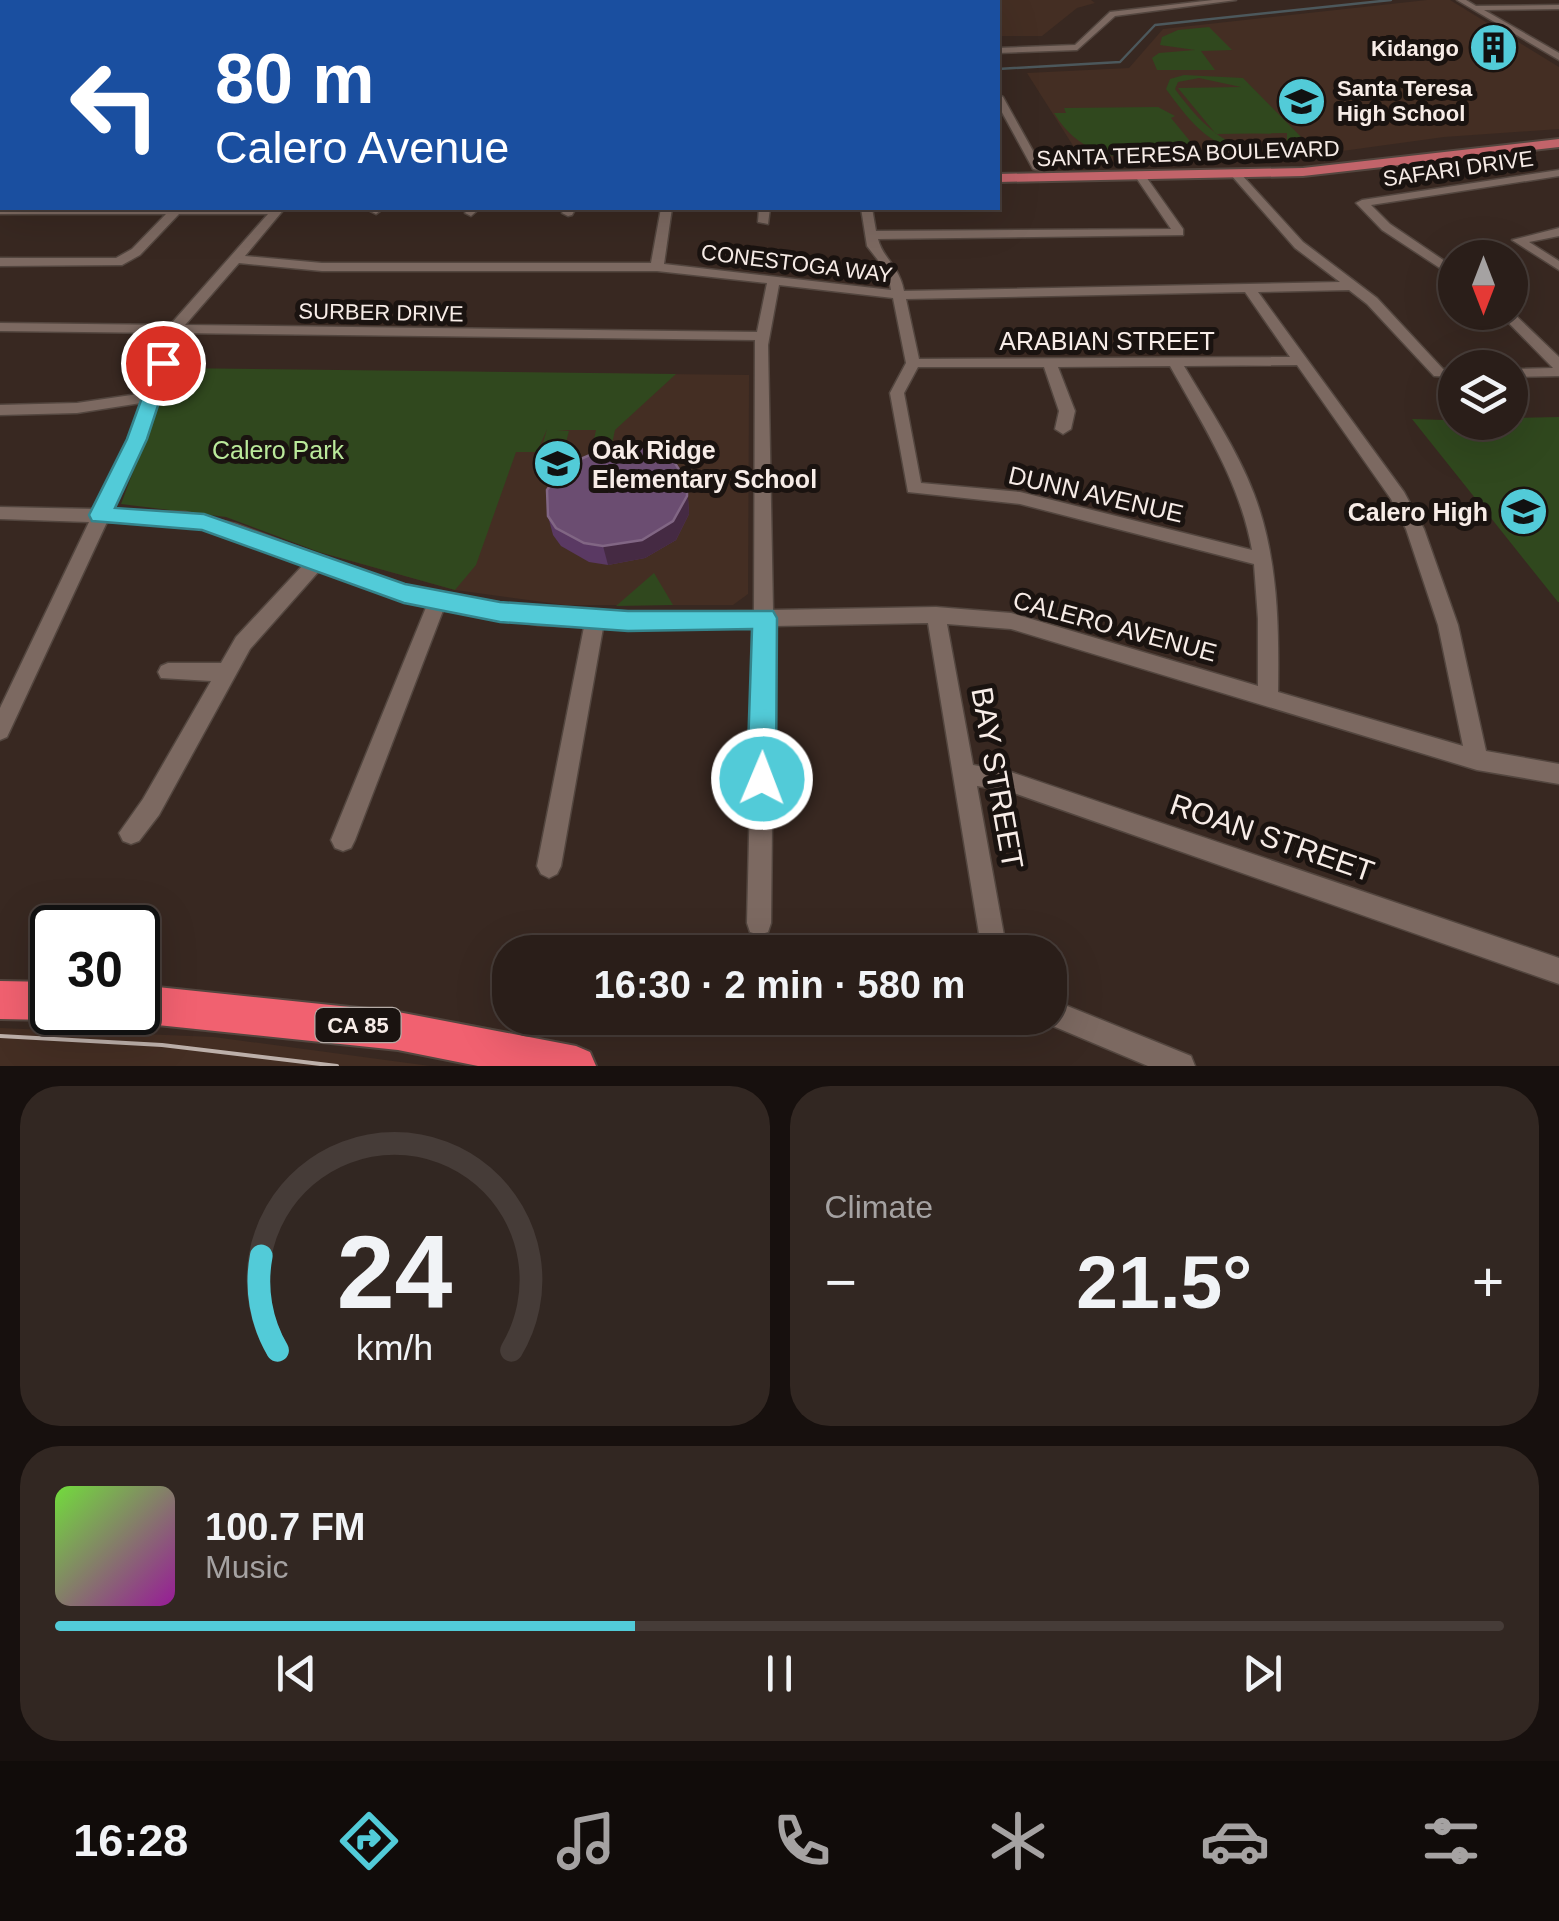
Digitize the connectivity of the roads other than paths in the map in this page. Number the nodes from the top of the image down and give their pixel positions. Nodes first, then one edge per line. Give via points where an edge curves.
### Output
1 (1126, 0) edge
2 (1232, 0) edge
3 (1461, 0) edge
4 (1199, 2) edge
5 (1474, 8) junction
6 (1559, 8) edge
7 (1141, 10) junction
8 (1000, 51) edge
9 (1559, 57) edge
10 (1000, 100) edge
11 (1000, 124) edge
12 (1014, 124) junction
13 (1559, 135) edge
14 (1559, 143) edge
15 (1000, 170) edge
16 (1038, 170) junction
17 (1559, 174) edge
18 (1236, 175) junction
19 (1140, 176) junction
20 (1000, 178) edge
21 (228, 210) edge
22 (278, 210) edge
23 (667, 210) edge
24 (764, 210) edge
25 (866, 210) edge
26 (0, 211) edge
27 (176, 211) junction
28 (764, 222) dead end
29 (1559, 232) edge
30 (870, 235) junction
31 (239, 259) junction
32 (0, 262) edge
33 (1438, 262) edge
34 (1559, 266) edge
35 (657, 268) junction
36 (774, 280) junction
37 (1351, 286) junction
38 (1249, 289) junction
39 (900, 295) junction
40 (0, 327) edge
41 (174, 330) junction
42 (1522, 330) edge
43 (761, 336) junction
44 (1302, 361) junction
45 (913, 363) junction
46 (1050, 364) junction
47 (1176, 364) junction
48 (1559, 368) edge
49 (1528, 371) edge
50 (1438, 372) edge
51 (152, 397) junction
52 (0, 410) edge
53 (1063, 430) dead end
54 (100, 515) junction
55 (2, 516) edge
56 (1262, 559) junction
57 (316, 562) junction
58 (438, 601) junction
59 (936, 615) junction
60 (764, 618) junction
61 (595, 620) junction
62 (168, 672) dead end
63 (226, 672) junction
64 (1268, 695) junction
65 (0, 730) edge
66 (1478, 760) junction
67 (962, 773) junction
68 (1559, 774) edge
69 (131, 833) dead end
70 (343, 840) dead end
71 (549, 866) dead end
72 (759, 924) dead end
73 (991, 935) edge
74 (1559, 971) edge
75 (0, 1000) edge
76 (30, 1001) edge
77 (160, 1006) edge
78 (1067, 1019) edge
79 (576, 1066) edge
80 (1181, 1066) edge

1 - 7 street
2 - 4 street
3 - 5 street
4 - 7 street
5 - 6 street
5 - 9 street
7 - 8 street via 1108,16 1077,47
10 - 12 street
11 - 12 street
12 - 16 street
13 - 16 main road, SANTA TERESA BOULEVARD via 1282,164
14 - 18 main road, SANTA TERESA BOULEVARD
15 - 16 main road, SANTA TERESA BOULEVARD
17 - 33 street, SAFARI DRIVE via 1362,202
18 - 19 main road, SANTA TERESA BOULEVARD
18 - 37 street via 1299,245
19 - 20 main road, SANTA TERESA BOULEVARD
19 - 30 street via 1179,232
21 - 27 street
22 - 31 street
23 - 35 street
24 - 28 street
25 - 30 street, DUNN AVENUE
26 - 27 street
27 - 32 street via 118,262
29 - 34 street via 1518,240
30 - 39 street, DUNN AVENUE
31 - 35 street, CONESTOGA WAY via 322,267
31 - 41 street
35 - 36 street, CONESTOGA WAY
36 - 39 street, CONESTOGA WAY
36 - 43 street
37 - 38 street, CONESTOGA WAY
37 - 50 street
38 - 39 street, CONESTOGA WAY
38 - 44 street
39 - 45 street, DUNN AVENUE
40 - 41 street, SURBER DRIVE
41 - 43 street, SURBER DRIVE
41 - 51 street
42 - 48 street
43 - 60 street
44 - 47 street, ARABIAN STREET
44 - 66 street via 1417,531 1452,630
45 - 46 street, ARABIAN STREET
45 - 56 street, DUNN AVENUE via 897,393 914,488 1020,498
46 - 47 street, ARABIAN STREET
46 - 53 street via 1066,411
47 - 56 street via 1245,493
48 - 49 street
51 - 52 street
51 - 54 street
54 - 55 street, CALERO AVENUE
54 - 57 street, CALERO AVENUE via 204,522
54 - 65 street
56 - 64 street
57 - 58 street, CALERO AVENUE
57 - 63 street via 259,622
58 - 61 street, CALERO AVENUE
58 - 70 street
59 - 60 street, CALERO AVENUE
59 - 64 street, CALERO AVENUE via 1041,628
59 - 67 street, BAY STREET
60 - 61 street, CALERO AVENUE
60 - 72 street
61 - 71 street
62 - 63 street
63 - 69 street
64 - 66 street, CALERO AVENUE
66 - 68 street, CALERO AVENUE
67 - 73 street, BAY STREET
67 - 74 street, ROAN STREET via 1008,781
75 - 76 highway
77 - 79 highway, CA 85 via 398,1030
78 - 80 street

